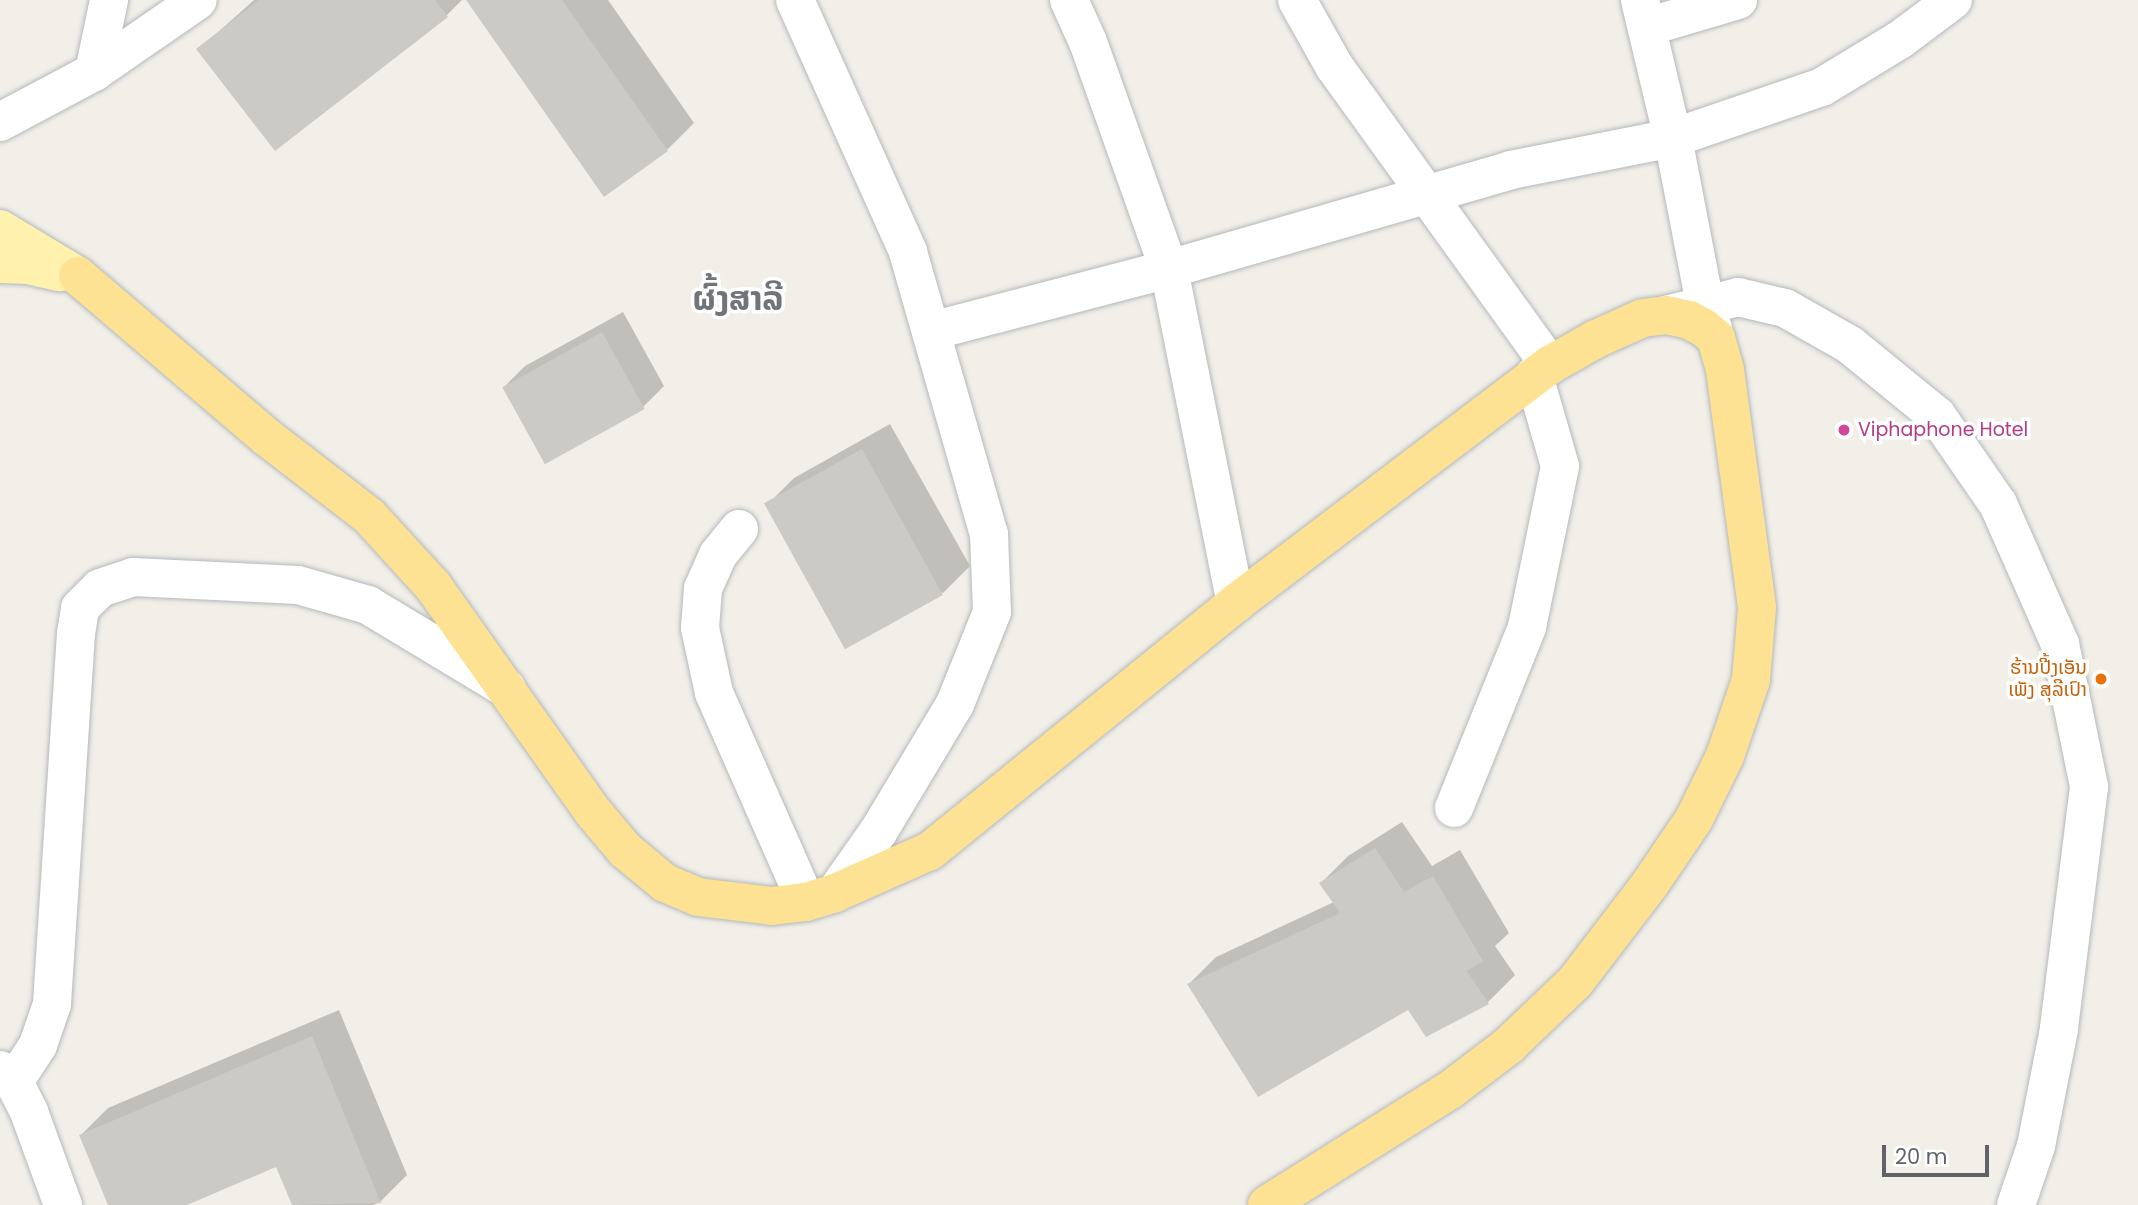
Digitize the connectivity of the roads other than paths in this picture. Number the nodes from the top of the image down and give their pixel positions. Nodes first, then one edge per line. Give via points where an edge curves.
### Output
1 (108, 0) edge
2 (198, 0) edge
3 (795, 0) edge
4 (1069, 0) edge
5 (1297, 0) edge
6 (1738, 0) edge
7 (1953, 0) edge
8 (1644, 14) edge
9 (94, 72) junction
10 (0, 122) edge
11 (1673, 138) junction
12 (1425, 195) junction
13 (0, 229) edge
14 (0, 264) edge
15 (1169, 269) junction
16 (78, 276) junction
17 (1710, 321) junction
18 (931, 331) junction
19 (1542, 370) junction
20 (740, 528) dead end
21 (1236, 603) junction
22 (507, 689) junction
23 (1454, 808) dead end
24 (820, 897) junction
25 (7, 1076) edge
26 (63, 1205) edge
27 (1267, 1205) edge
28 (2017, 1205) edge

1 - 9 street
2 - 9 street
3 - 18 street via 908,252
4 - 15 street
5 - 12 street via 1334,66
6 - 8 street
7 - 11 street via 1901,39 1822,86
8 - 11 street
9 - 10 street
11 - 12 street via 1511,170
11 - 17 street
12 - 15 street
12 - 19 street
13 - 16 main road
14 - 16 main road
15 - 18 street
15 - 21 street
16 - 22 highway via 268,438 369,516 433,586
17 - 19 highway via 1666,315 1643,318
17 - 27 highway via 1725,370 1757,608 1751,680 1725,756 1694,819 1574,982 1508,1046 1450,1090
17 - 28 street via 1738,297 1785,308 1850,345 1937,416 1998,503 2060,644 2090,787 2059,1029 2036,1146
18 - 24 street via 989,534 992,612 955,704 877,832
19 - 21 highway
19 - 23 street via 1560,466 1527,627
20 - 24 street via 718,555 703,588 700,628 715,692
21 - 24 highway via 930,851
22 - 24 highway via 625,850 665,883 698,897 772,906
22 - 25 street via 368,605 298,585 132,577 100,588 80,608 76,634 52,1004 38,1045
25 - 26 street via 29,1112

